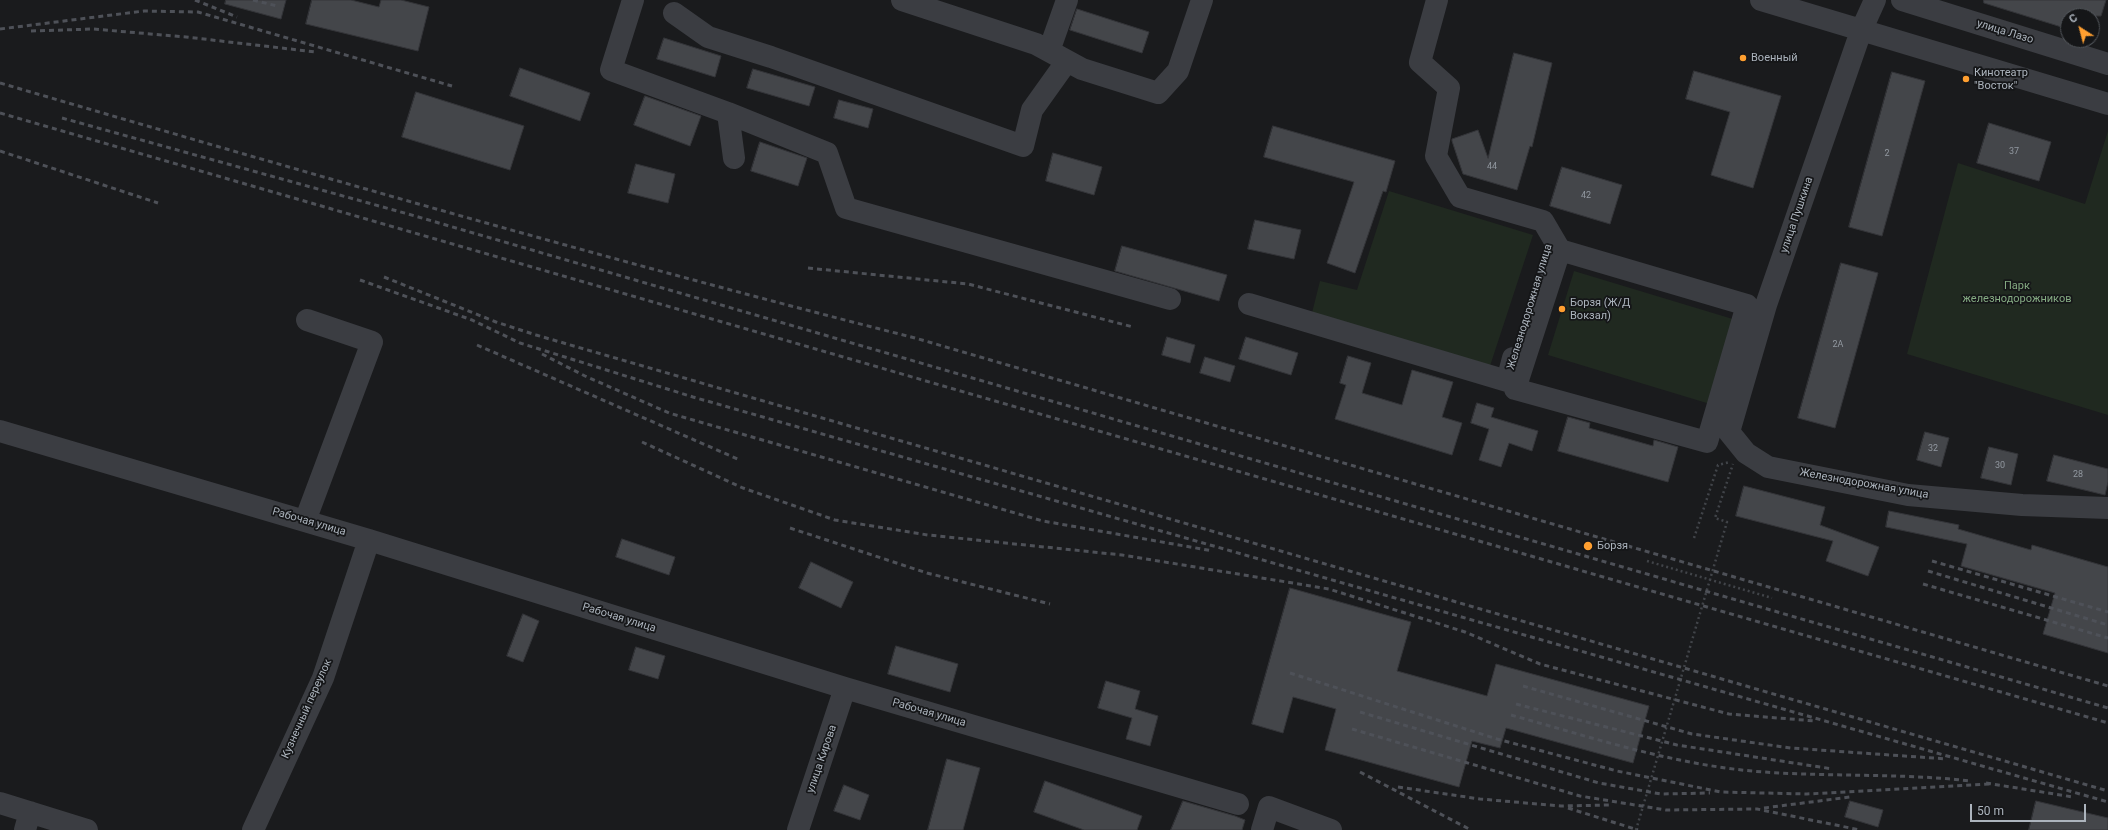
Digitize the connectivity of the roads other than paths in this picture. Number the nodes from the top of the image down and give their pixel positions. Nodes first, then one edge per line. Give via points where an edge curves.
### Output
1 (633, 0) edge
2 (902, 0) edge
3 (1067, 0) edge
4 (1202, 0) edge
5 (1437, 0) edge
6 (1761, 0) edge
7 (1875, 0) edge
8 (1902, 0) edge
9 (674, 13) dead end
10 (1861, 31) junction
11 (1058, 56) junction
12 (2108, 64) edge
13 (2108, 104) edge
14 (728, 113) junction
15 (734, 158) dead end
16 (1556, 243) junction
17 (1170, 299) dead end
18 (1249, 304) dead end
19 (1766, 305) junction
20 (307, 320) dead end
21 (0, 431) edge
22 (1729, 432) joint
23 (2108, 508) edge
24 (305, 521) junction
25 (369, 540) junction
26 (845, 688) junction
27 (0, 803) edge
28 (1238, 804) dead end
29 (27, 821) edge
30 (87, 830) edge
31 (253, 830) edge
32 (798, 830) edge
33 (1262, 830) edge
34 (1331, 830) edge

1 - 14 street via 611,70
2 - 11 street via 1036,44
3 - 11 street
4 - 11 street via 1178,71 1158,93 1082,69
5 - 16 street via 1420,62 1449,88 1436,156 1460,197 1542,221
6 - 10 street
7 - 10 street, улица Пушкина
8 - 12 street, улица Лазо
9 - 11 street via 708,37 1024,146 1032,110
10 - 13 street
10 - 19 street, улица Пушкина
14 - 15 street
14 - 17 street via 827,153 846,208
16 - 16 street via 1515,389 1707,442 1747,305
16 - 18 street, Железнодорожная улица via 1507,382
16 - 19 street, Железнодорожная улица
19 - 22 street, улица Пушкина
20 - 24 street via 372,342
21 - 24 street, Рабочая улица
22 - 23 street, Железнодорожная улица via 1746,453 1768,467 1908,495 2022,505
24 - 25 street, Рабочая улица
25 - 26 street, Рабочая улица
25 - 31 street, Кузнечный переулок via 323,678
26 - 28 street, Рабочая улица
26 - 32 street, улица Кирова
27 - 29 street
29 - 30 street
33 - 34 street via 1269,807

